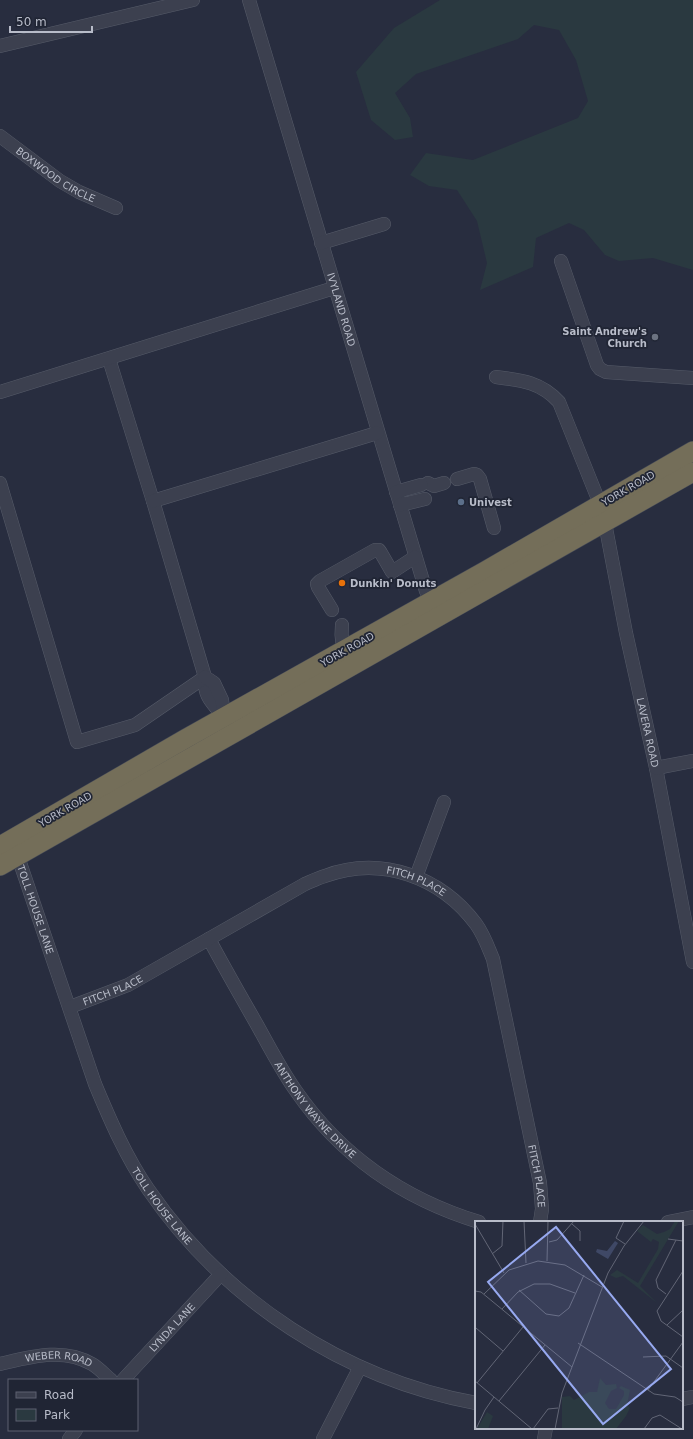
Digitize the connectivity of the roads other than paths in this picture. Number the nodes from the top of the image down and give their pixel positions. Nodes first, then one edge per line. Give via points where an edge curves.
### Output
1 (193, 0) edge
2 (249, 0) edge
3 (0, 46) edge
4 (0, 136) edge
5 (116, 208) dead end
6 (384, 224) dead end
7 (321, 243) junction
8 (561, 261) dead end
9 (334, 288) junction
10 (109, 359) junction
11 (496, 377) dead end
12 (693, 378) edge
13 (0, 392) edge
14 (377, 432) junction
15 (693, 451) edge
16 (693, 472) edge
17 (457, 479) dead end
18 (0, 483) edge
19 (444, 483) dead end
20 (396, 492) junction
21 (425, 499) dead end
22 (153, 501) junction
23 (600, 504) junction
24 (400, 505) junction
25 (605, 523) junction
26 (494, 528) dead end
27 (416, 557) junction
28 (332, 610) dead end
29 (434, 610) junction
30 (342, 625) dead end
31 (348, 658) junction
32 (205, 677) junction
33 (224, 717) junction
34 (233, 734) junction
35 (693, 761) edge
36 (656, 768) junction
37 (444, 802) dead end
38 (10, 847) edge
39 (0, 866) edge
40 (416, 877) junction
41 (209, 939) junction
42 (693, 962) edge
43 (70, 1007) junction
44 (693, 1217) edge
45 (476, 1221) edge
46 (540, 1221) edge
47 (673, 1221) edge
48 (221, 1274) junction
49 (0, 1364) edge
50 (360, 1366) junction
51 (110, 1379) edge
52 (124, 1379) edge
53 (693, 1397) edge
54 (683, 1399) edge
55 (475, 1403) edge
56 (546, 1429) edge
57 (75, 1431) edge
58 (68, 1439) edge
59 (324, 1439) edge
60 (544, 1439) edge

1 - 3 street
2 - 7 street, IVYLAND ROAD
4 - 5 street, BOXWOOD CIRCLE via 60,181
6 - 7 street
7 - 9 street, IVYLAND ROAD
8 - 12 street via 600,369 606,372
9 - 10 street
9 - 14 street, IVYLAND ROAD
10 - 13 street
10 - 22 street
11 - 23 street, LAVERA ROAD via 526,381 552,393 559,402
14 - 20 street, IVYLAND ROAD
14 - 22 street
15 - 23 highway, YORK ROAD
16 - 25 highway, YORK ROAD
17 - 26 street via 474,474 477,476
18 - 32 street via 77,742 135,725
19 - 20 street via 434,486 425,484
20 - 24 street, IVYLAND ROAD
21 - 24 street
22 - 32 street
23 - 25 street, LAVERA ROAD
23 - 29 highway, YORK ROAD
24 - 27 street, IVYLAND ROAD
25 - 29 highway, YORK ROAD
25 - 36 street, LAVERA ROAD
27 - 28 street via 392,572 381,553 375,550 320,580 318,587
27 - 29 street, IVYLAND ROAD
29 - 31 highway, YORK ROAD
30 - 31 street via 341,634
31 - 33 highway, YORK ROAD
31 - 34 highway, YORK ROAD
32 - 33 street via 204,686 212,705
33 - 34 street
33 - 38 highway, YORK ROAD
34 - 38 highway, YORK ROAD
35 - 36 street
36 - 42 street, LAVERA ROAD
37 - 40 street
38 - 39 highway, YORK ROAD
38 - 43 street, TOLL HOUSE LANE
40 - 41 street, FITCH PLACE via 393,870 374,868 330,874 306,884
40 - 46 street, FITCH PLACE via 437,887 465,910 477,925 494,959 540,1183
41 - 43 street, FITCH PLACE via 128,984
41 - 45 street, ANTHONY WAYNE DRIVE via 296,1091 317,1119 363,1163 400,1188 438,1208
43 - 48 street, TOLL HOUSE LANE via 95,1084 134,1166 162,1209
44 - 47 street
48 - 50 street, TOLL HOUSE LANE via 277,1319 337,1356
48 - 52 street, LYNDA LANE
49 - 51 street, WEBER ROAD via 43,1355 66,1355 92,1364
50 - 55 street, TOLL HOUSE LANE via 422,1390
50 - 59 street
53 - 54 street
56 - 60 street
57 - 58 street

